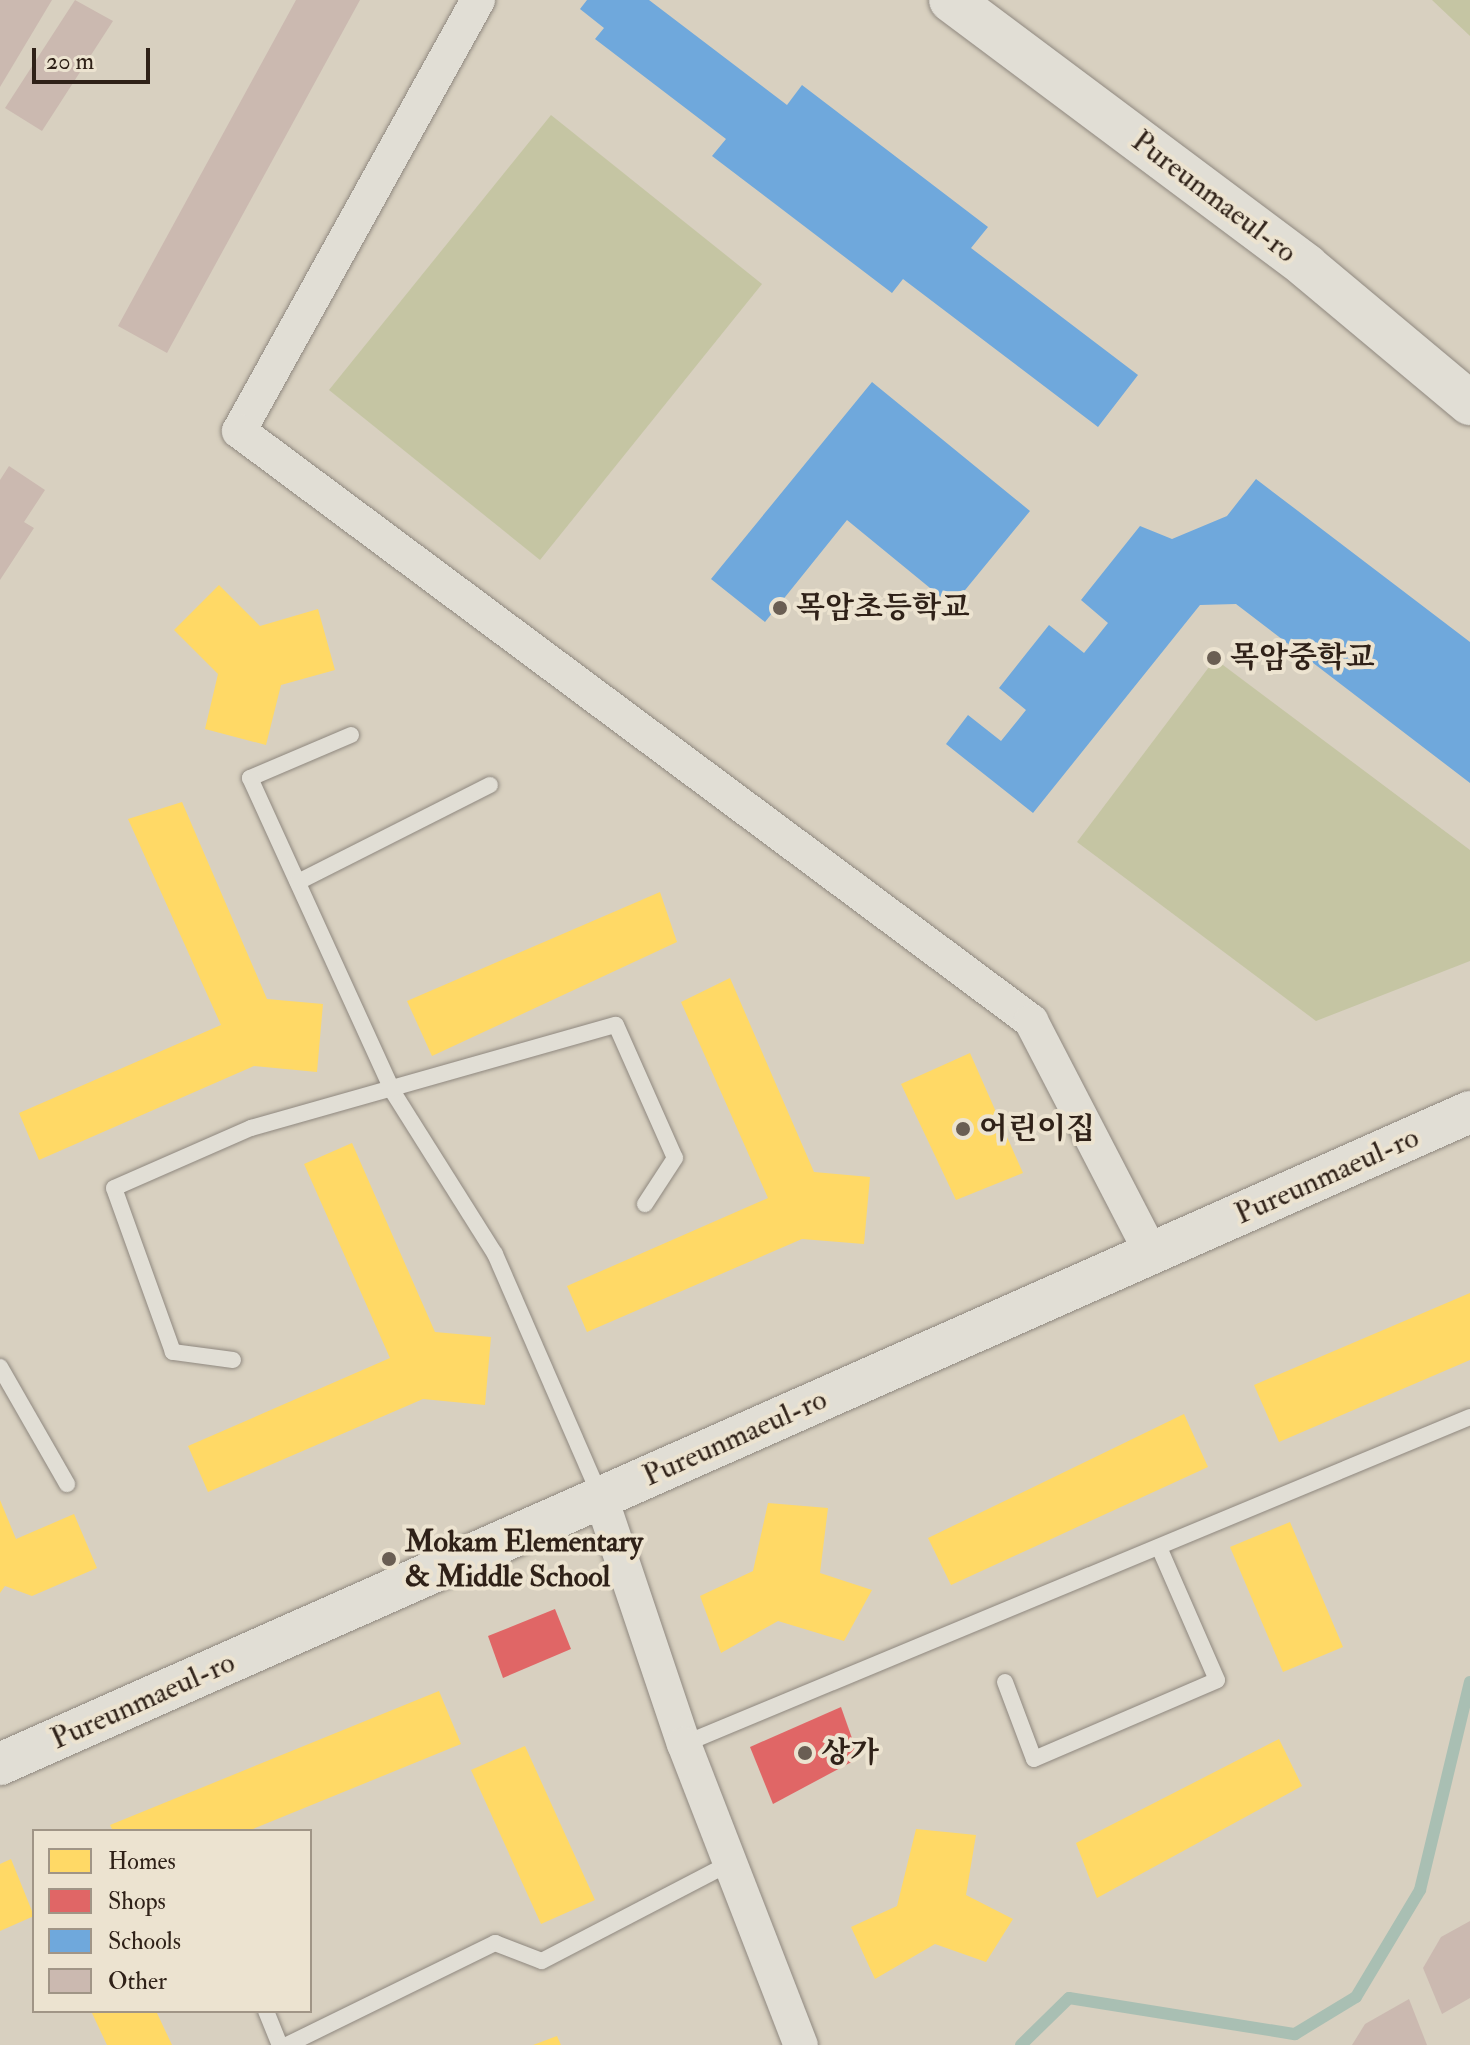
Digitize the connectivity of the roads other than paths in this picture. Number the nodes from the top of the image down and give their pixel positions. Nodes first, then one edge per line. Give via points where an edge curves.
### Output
1 (478, 0) edge
2 (951, 0) edge
3 (1470, 403) edge
4 (351, 735) dead end
5 (490, 785) dead end
6 (298, 882) junction
7 (393, 1092) junction
8 (1470, 1112) edge
9 (645, 1204) dead end
10 (1152, 1254) junction
11 (233, 1360) dead end
12 (0, 1367) edge
13 (1470, 1417) edge
14 (67, 1484) dead end
15 (601, 1498) junction
16 (1159, 1547) junction
17 (1005, 1682) dead end
18 (684, 1744) junction
19 (0, 1764) edge
20 (730, 1863) junction
21 (267, 2013) edge
22 (280, 2045) edge
23 (287, 2045) edge
24 (801, 2045) edge

1 - 10 street via 239,431 1031,1021
2 - 3 main road, Pureunmaeul-ro via 1306,266
4 - 6 lane via 250,778
5 - 6 lane
6 - 7 lane
7 - 9 lane via 616,1025 675,1158
7 - 11 lane via 251,1128 114,1188 173,1352
7 - 15 lane via 495,1254
8 - 10 street, Pureunmaeul-ro
10 - 15 street, Pureunmaeul-ro
12 - 14 lane
13 - 16 lane
15 - 18 street
15 - 19 street, Pureunmaeul-ro
16 - 17 lane via 1217,1680 1034,1759
16 - 18 lane
18 - 20 street
20 - 23 lane via 542,1961 495,1943
20 - 24 street
21 - 22 lane

